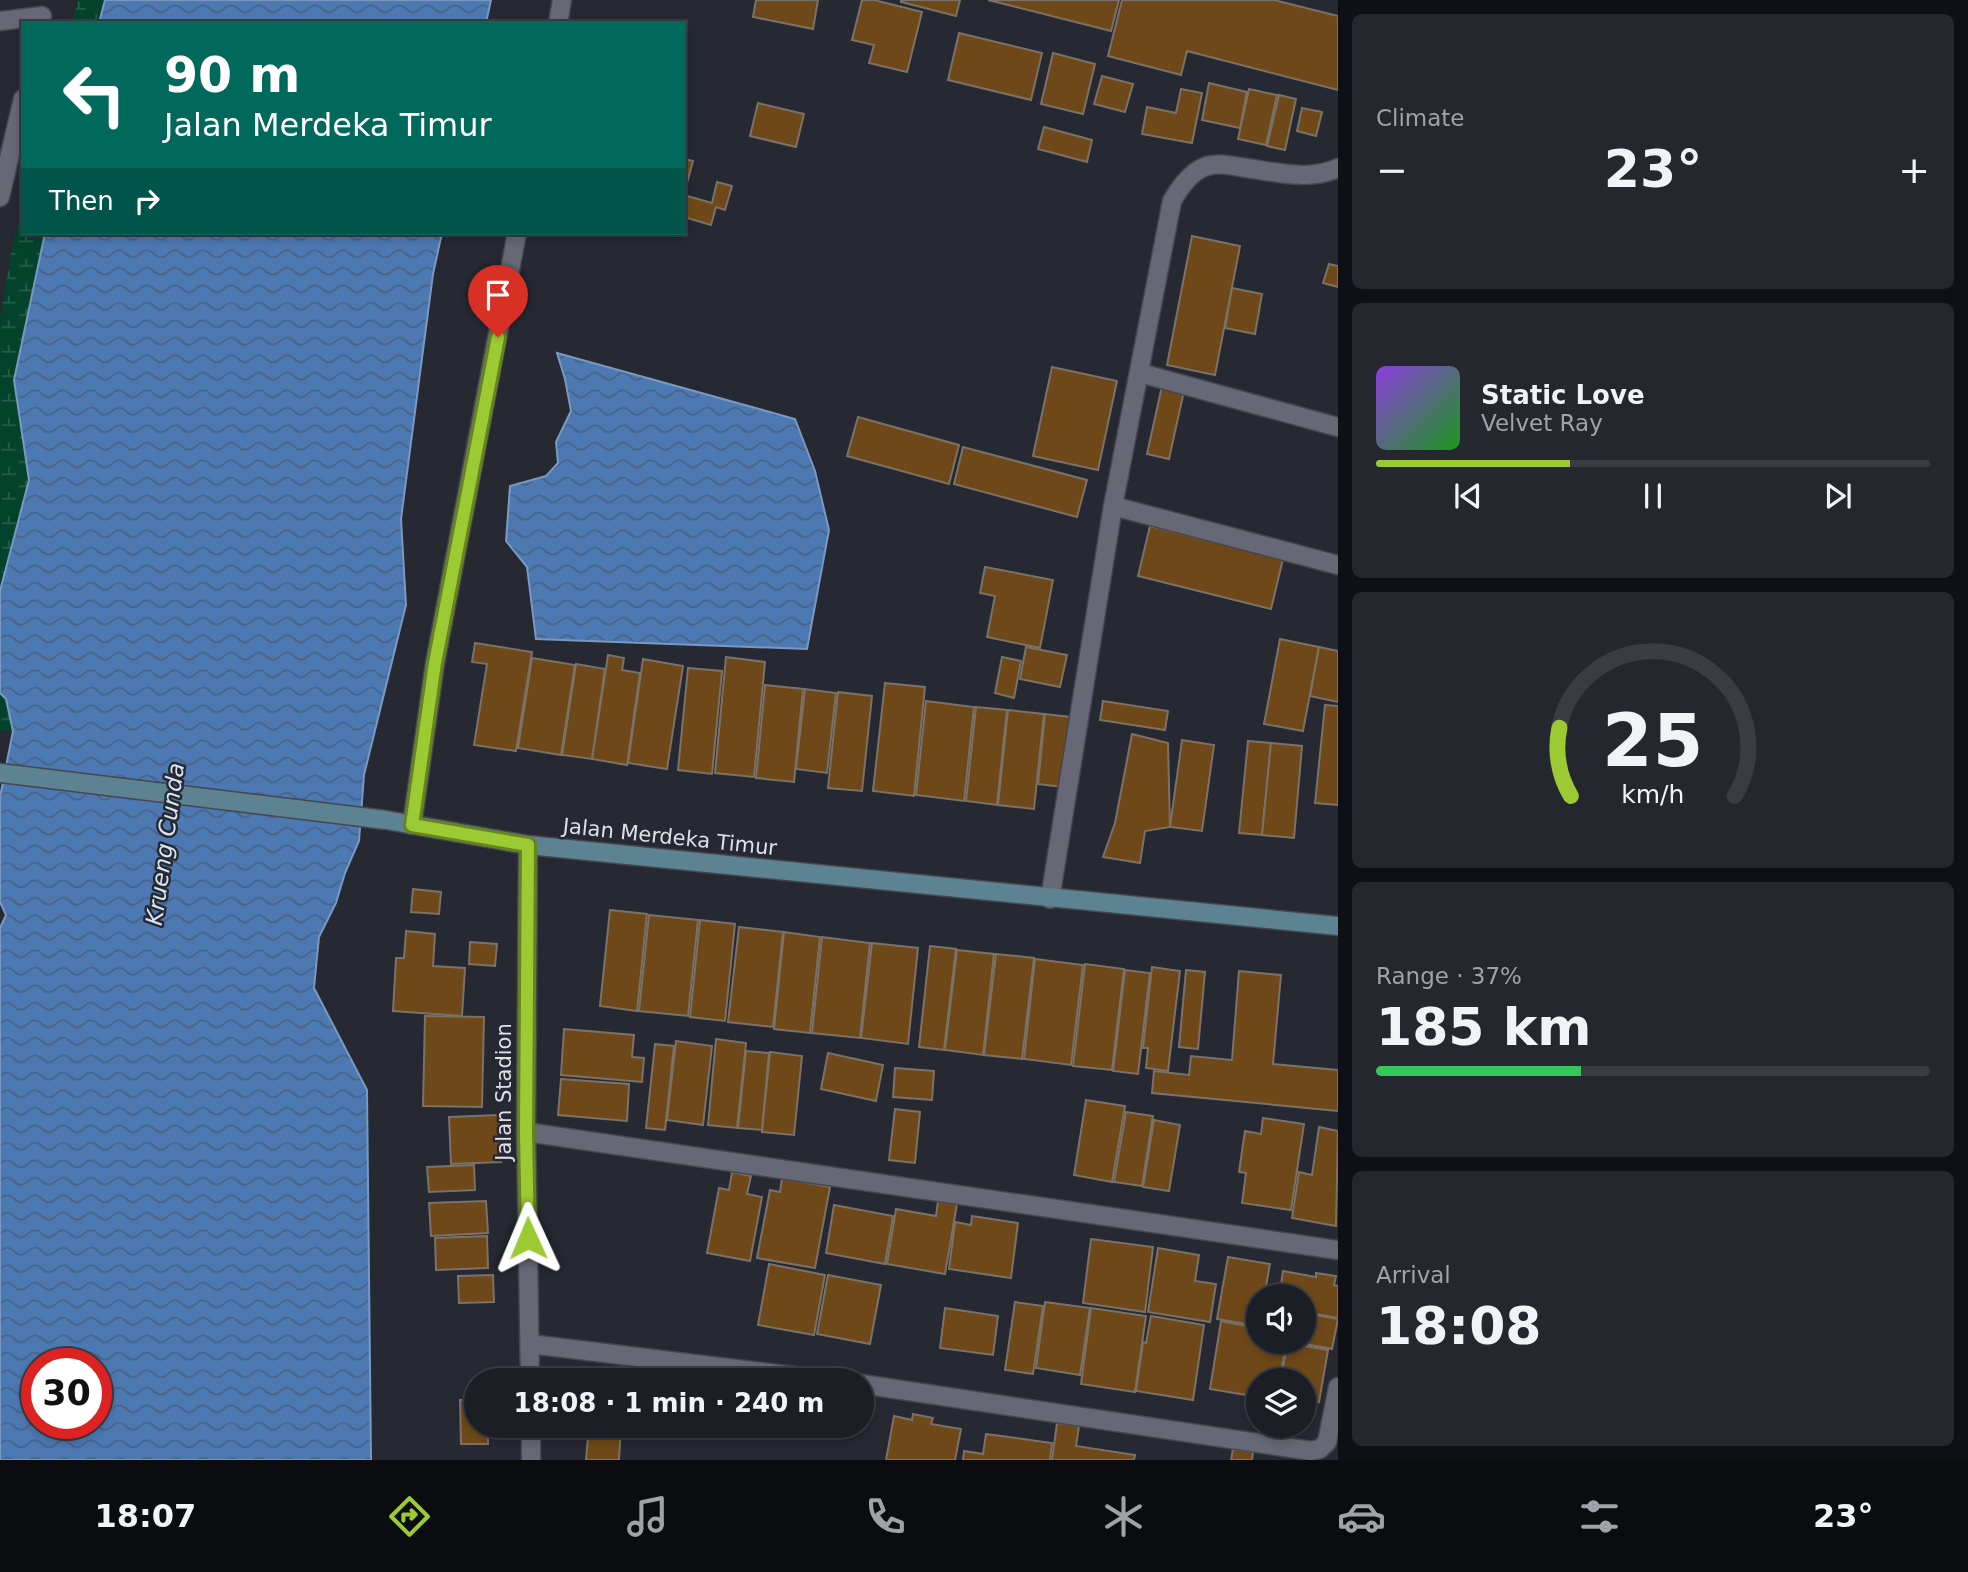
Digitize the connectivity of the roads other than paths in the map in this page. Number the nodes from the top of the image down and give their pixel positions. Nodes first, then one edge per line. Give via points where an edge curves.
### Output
1 (562, 0) edge
2 (43, 13) edge
3 (0, 21) edge
4 (558, 21) edge
5 (21, 108) edge
6 (1338, 168) edge
7 (0, 197) edge
8 (517, 235) edge
9 (1140, 373) junction
10 (1338, 427) edge
11 (1113, 506) junction
12 (1338, 565) edge
13 (0, 772) edge
14 (412, 825) junction
15 (528, 845) junction
16 (1051, 899) junction
17 (1338, 926) edge
18 (526, 1132) junction
19 (1338, 1250) edge
20 (530, 1343) junction
21 (530, 1368) edge
22 (731, 1368) edge
23 (874, 1386) edge
24 (1338, 1387) edge
25 (531, 1438) edge
26 (531, 1460) edge

1 - 4 street
2 - 3 street
5 - 7 street
6 - 9 street via 1298,175 1221,164 1205,166 1186,181 1172,201
8 - 14 street via 435,663
9 - 10 street
9 - 11 street
11 - 12 street
11 - 16 street
13 - 14 main road, Jalan Merdeka Timur
14 - 15 main road, Jalan Merdeka Timur
15 - 16 main road, Jalan Merdeka Timur
15 - 18 street, Jalan Stadion
16 - 17 main road, Jalan Merdeka Timur
18 - 19 street
18 - 20 street, Jalan Stadion
20 - 21 street, Jalan Stadion
20 - 22 street
23 - 24 street via 1311,1451 1327,1442
25 - 26 street

